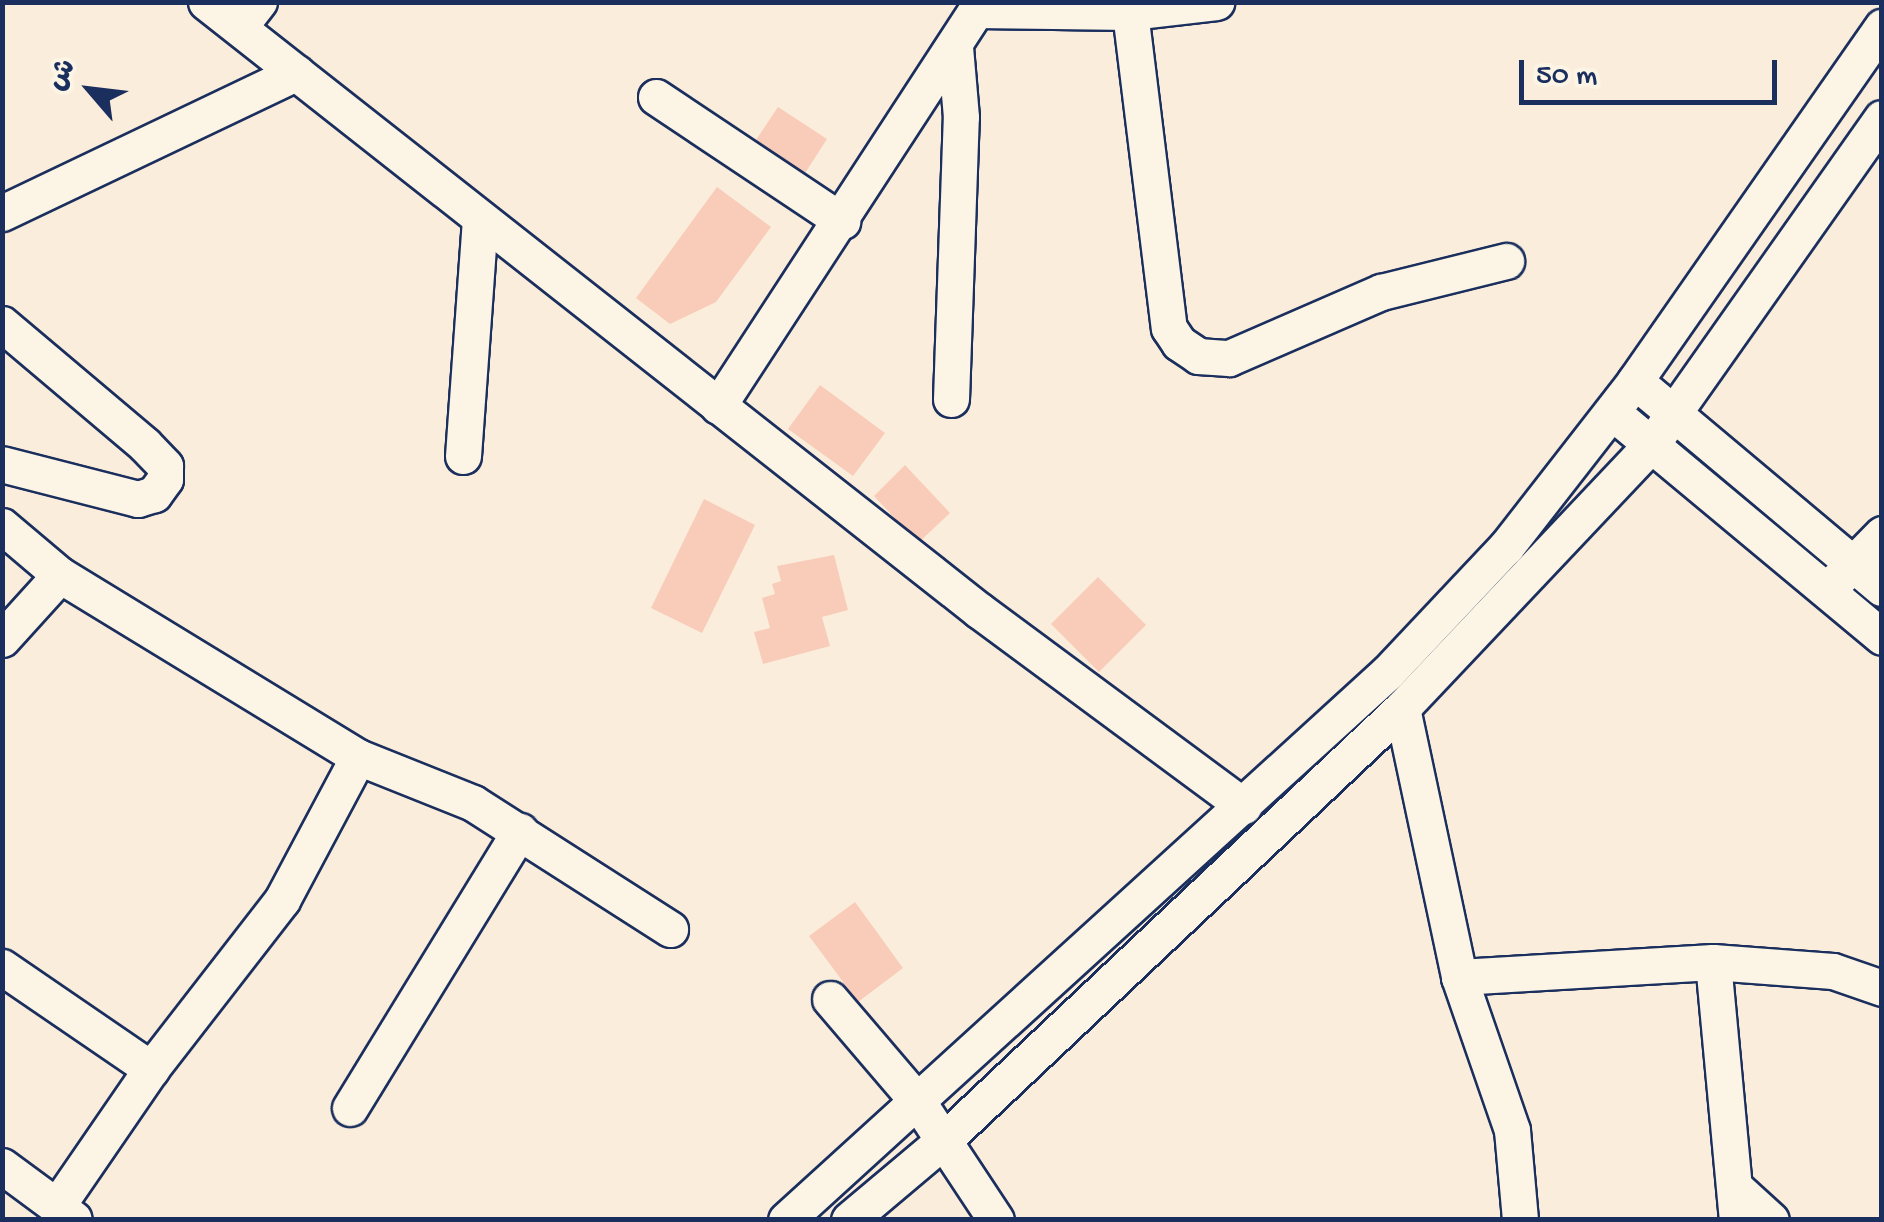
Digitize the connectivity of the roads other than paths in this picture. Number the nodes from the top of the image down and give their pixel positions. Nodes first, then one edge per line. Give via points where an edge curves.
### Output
1 (206, 2) edge
2 (1216, 2) edge
3 (979, 6) edge
4 (1130, 12) junction
5 (250, 14) edge
6 (1882, 27) edge
7 (955, 46) junction
8 (296, 73) junction
9 (656, 98) dead end
10 (1882, 118) edge
11 (2, 212) edge
12 (842, 220) junction
13 (480, 222) junction
14 (1506, 261) dead end
15 (2, 324) edge
16 (1635, 381) junction
17 (951, 400) dead end
18 (718, 406) junction
19 (1612, 412) junction
20 (1674, 415) junction
21 (1651, 445) junction
22 (462, 456) dead end
23 (2, 464) edge
24 (2, 526) edge
25 (1882, 534) edge
26 (1852, 563) junction
27 (60, 574) junction
28 (1882, 588) edge
29 (1827, 591) junction
30 (1882, 636) edge
31 (2, 639) edge
32 (1402, 708) junction
33 (358, 757) junction
34 (1244, 806) junction
35 (520, 831) junction
36 (670, 928) dead end
37 (1713, 962) junction
38 (2, 967) edge
39 (1460, 977) junction
40 (1882, 988) edge
41 (830, 999) dead end
42 (151, 1069) junction
43 (918, 1102) junction
44 (350, 1108) dead end
45 (944, 1140) junction
46 (2, 1166) edge
47 (1738, 1205) edge
48 (66, 1213) edge
49 (786, 1220) edge
50 (849, 1220) edge
51 (996, 1220) edge
52 (1520, 1220) edge
53 (1771, 1220) edge

1 - 5 street
2 - 4 street
3 - 4 street
3 - 7 street
4 - 14 street via 1169,328 1198,356 1229,358 1381,292
5 - 8 street
6 - 16 street
7 - 12 street
7 - 17 street via 961,117
8 - 11 street
8 - 13 street
9 - 12 street
10 - 20 street
12 - 18 street
13 - 18 street
13 - 22 street
15 - 23 street via 146,446 165,466 165,480 154,494 138,499
16 - 19 street
16 - 20 street
18 - 34 street
19 - 21 street
19 - 34 street via 1493,561 1388,672
20 - 21 street
20 - 26 street
21 - 29 street
21 - 32 street
24 - 27 street
25 - 26 street
26 - 28 street
26 - 29 street
27 - 31 street
27 - 33 street
29 - 30 street
32 - 39 street
32 - 45 street
33 - 35 street via 432,782
33 - 42 street via 282,900
34 - 43 street
35 - 36 street
35 - 44 street
37 - 39 street
37 - 40 street via 1833,972
37 - 47 street
38 - 42 street
39 - 52 street via 1506,1106
41 - 43 street
42 - 48 street
43 - 45 street
43 - 49 street
45 - 50 street
45 - 51 street
46 - 48 street
47 - 53 street

